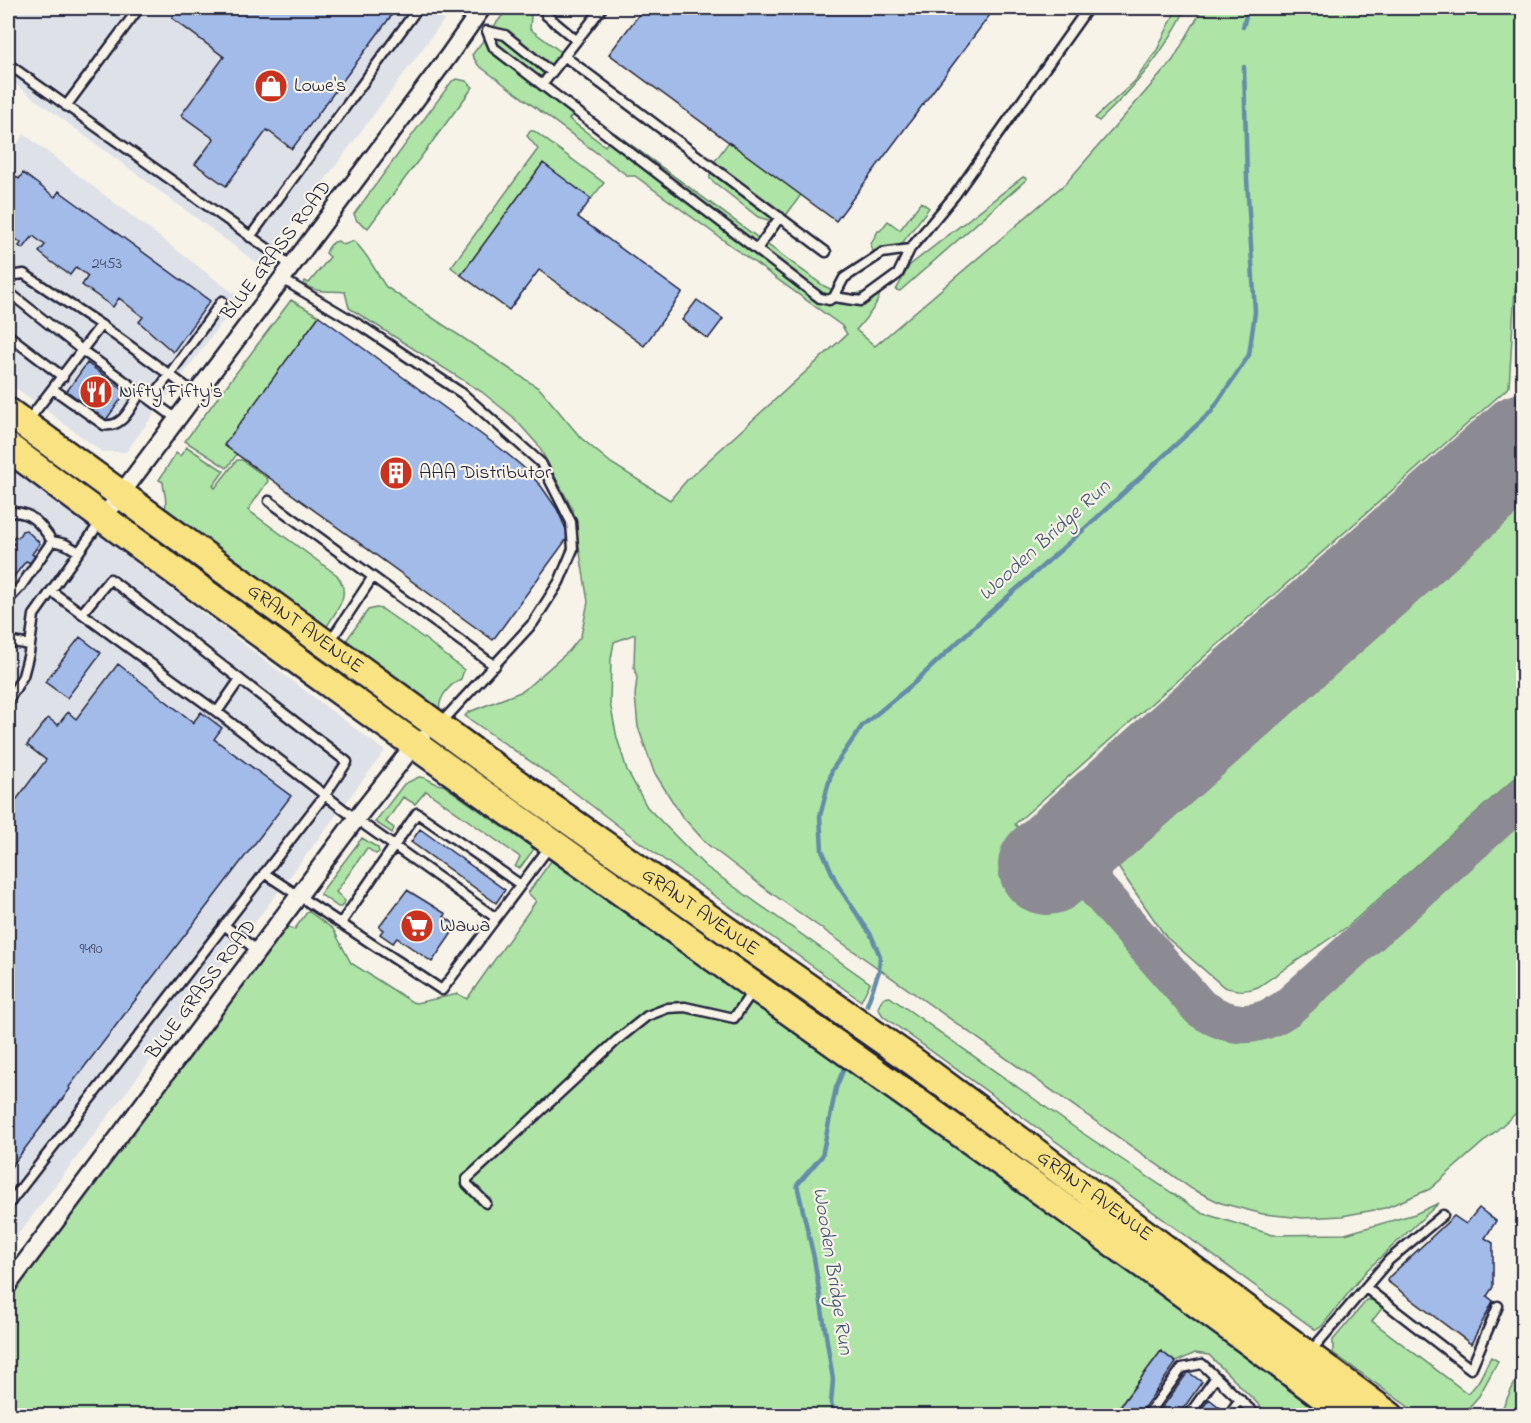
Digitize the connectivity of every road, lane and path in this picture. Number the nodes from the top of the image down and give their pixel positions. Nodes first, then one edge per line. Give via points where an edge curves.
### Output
1 (139, 8) edge
2 (418, 8) edge
3 (552, 8) edge
4 (602, 8) edge
5 (1088, 8) edge
6 (477, 14) edge
7 (487, 31) junction
8 (576, 40) junction
9 (564, 56) junction
10 (8, 64) edge
11 (551, 72) junction
12 (542, 85) junction
13 (66, 106) junction
14 (780, 217) junction
15 (250, 237) junction
16 (757, 249) junction
17 (910, 249) junction
18 (826, 252) dead end
19 (287, 273) junction
20 (8, 276) edge
21 (8, 284) edge
22 (834, 297) junction
23 (222, 301) dead end
24 (101, 325) junction
25 (8, 335) edge
26 (83, 351) junction
27 (169, 375) junction
28 (63, 377) junction
29 (53, 389) junction
30 (140, 393) junction
31 (196, 394) junction
32 (150, 400) junction
33 (16, 418) edge
34 (177, 419) junction
35 (11, 459) edge
36 (120, 496) junction
37 (269, 501) dead end
38 (8, 510) edge
39 (103, 519) junction
40 (52, 541) junction
41 (79, 552) junction
42 (372, 578) junction
43 (51, 591) junction
44 (8, 600) edge
45 (82, 613) junction
46 (8, 641) edge
47 (30, 645) junction
48 (327, 646) junction
49 (495, 666) junction
50 (240, 679) junction
51 (8, 701) edge
52 (217, 712) junction
53 (437, 726) junction
54 (414, 745) junction
55 (325, 795) junction
56 (356, 819) junction
57 (552, 843) junction
58 (395, 846) junction
59 (264, 873) junction
60 (521, 885) junction
61 (300, 895) junction
62 (496, 918) junction
63 (341, 923) junction
64 (224, 925) junction
65 (258, 951) junction
66 (756, 986) junction
67 (486, 1203) dead end
68 (8, 1205) edge
69 (1443, 1215) dead end
70 (8, 1285) edge
71 (1365, 1288) junction
72 (1498, 1306) dead end
73 (1300, 1363) junction
74 (1216, 1377) junction
75 (1240, 1400) junction
76 (1146, 1416) edge
77 (1188, 1416) edge
78 (1228, 1416) edge
79 (1257, 1416) edge
80 (1349, 1416) edge
81 (1390, 1416) edge

1 - 13 lane
2 - 15 lane
3 - 8 lane via 546,15
4 - 8 lane
5 - 17 lane via 955,195
6 - 7 lane
6 - 19 street, BLUE GRASS ROAD
7 - 11 lane via 505,35
7 - 12 lane via 494,48
8 - 9 lane
9 - 11 lane
9 - 14 lane
10 - 13 lane
11 - 12 lane
12 - 16 lane
13 - 15 lane
14 - 16 lane
14 - 18 lane
15 - 19 lane
16 - 22 lane via 820,297
17 - 22 lane via 882,252 844,278
17 - 22 lane via 898,274 861,301
19 - 31 street, BLUE GRASS ROAD
19 - 49 lane via 463,394 541,463 571,522 573,549 559,582 533,623
20 - 24 lane via 24,274
21 - 26 lane via 11,294
23 - 27 lane
24 - 26 lane
24 - 27 lane
25 - 28 lane
26 - 28 lane
26 - 30 lane
27 - 31 lane
27 - 32 lane
28 - 29 lane
29 - 30 lane via 111,426 120,423
29 - 33 lane
30 - 32 lane
31 - 34 street, BLUE GRASS ROAD
32 - 34 lane
33 - 36 main road, GRANT AVENUE
34 - 36 street, BLUE GRASS ROAD
35 - 39 main road, GRANT AVENUE
36 - 39 street, BLUE GRASS ROAD
36 - 48 main road, GRANT AVENUE
37 - 42 lane
38 - 40 lane via 25,513 39,522
39 - 41 lane
39 - 54 main road, GRANT AVENUE
40 - 41 lane
40 - 44 lane
41 - 43 lane
42 - 48 lane
42 - 49 lane
43 - 45 lane
43 - 47 lane via 34,615
45 - 50 lane via 110,579
45 - 52 lane
46 - 47 lane
47 - 51 lane via 23,676
48 - 53 main road, GRANT AVENUE
49 - 53 lane
50 - 52 lane
50 - 55 lane via 347,762
52 - 55 lane
53 - 54 street, BLUE GRASS ROAD
53 - 73 main road, GRANT AVENUE via 914,1062
54 - 56 street, BLUE GRASS ROAD
54 - 57 main road, GRANT AVENUE
55 - 56 lane
55 - 59 lane
56 - 58 lane
56 - 61 street, BLUE GRASS ROAD
57 - 60 lane
57 - 66 main road, GRANT AVENUE
58 - 60 lane via 417,813
58 - 62 lane
58 - 63 lane
59 - 61 lane
59 - 64 lane
60 - 62 lane
61 - 63 lane
61 - 65 street, BLUE GRASS ROAD
62 - 63 lane via 442,990
64 - 65 lane
64 - 68 lane
65 - 70 street, BLUE GRASS ROAD
66 - 67 lane via 734,1018 685,1007 668,1008 647,1016 617,1040 467,1179 466,1184
66 - 73 main road, GRANT AVENUE
69 - 71 lane via 1389,1260
71 - 72 lane via 1471,1369
71 - 73 lane
73 - 80 main road, GRANT AVENUE
73 - 81 main road, GRANT AVENUE
74 - 75 lane
74 - 76 lane via 1202,1364 1182,1368
74 - 77 lane
75 - 78 lane
75 - 79 lane

